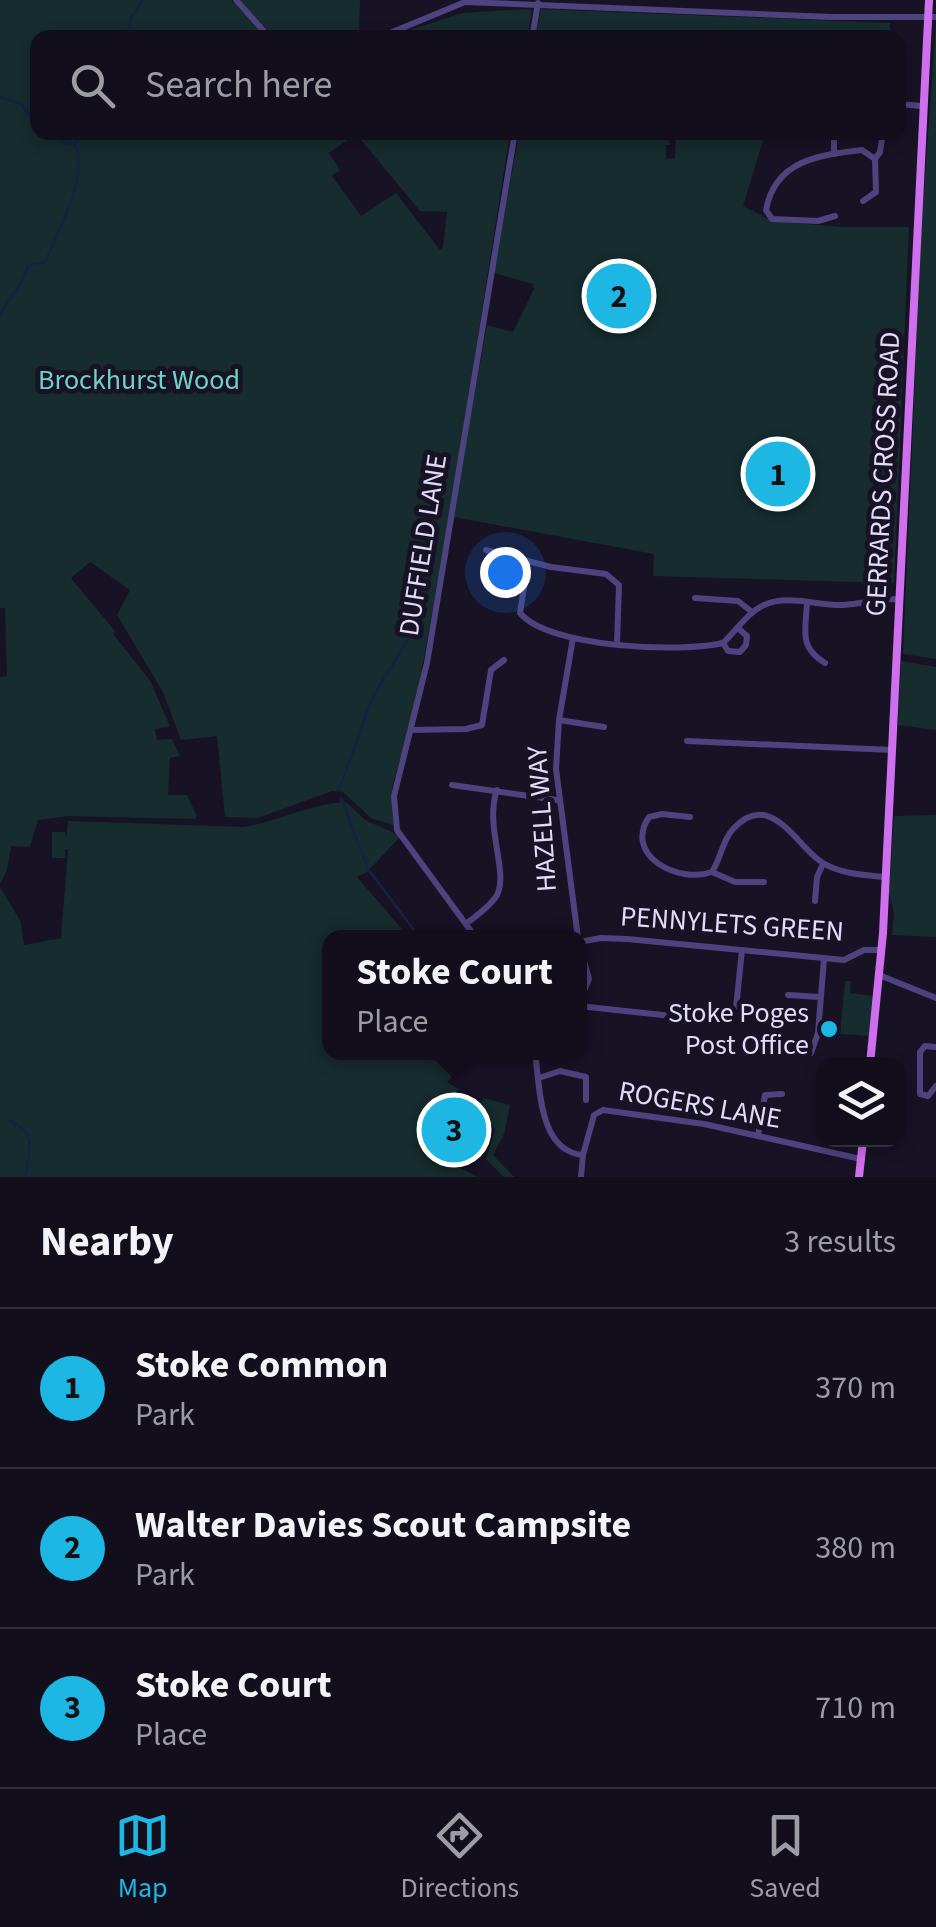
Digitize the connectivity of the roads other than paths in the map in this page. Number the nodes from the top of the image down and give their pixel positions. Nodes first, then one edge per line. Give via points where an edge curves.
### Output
1 (236, 0) edge
2 (929, 0) edge
3 (538, 3) junction
4 (447, 4) edge
5 (932, 18) edge
6 (263, 30) edge
7 (399, 30) edge
8 (533, 30) edge
9 (906, 105) edge
10 (922, 106) junction
11 (514, 140) edge
12 (834, 140) edge
13 (882, 140) edge
14 (834, 154) junction
15 (875, 159) junction
16 (862, 201) dead end
17 (835, 216) dead end
18 (486, 550) dead end
19 (528, 560) junction
20 (696, 598) dead end
21 (899, 599) junction
22 (807, 602) junction
23 (752, 612) junction
24 (739, 629) junction
25 (574, 638) junction
26 (723, 643) junction
27 (617, 644) junction
28 (504, 660) dead end
29 (825, 663) dead end
30 (559, 720) junction
31 (604, 727) dead end
32 (411, 730) junction
33 (687, 741) dead end
34 (892, 750) junction
35 (452, 785) dead end
36 (497, 790) junction
37 (558, 800) junction
38 (690, 817) dead end
39 (823, 864) junction
40 (712, 872) junction
41 (885, 876) junction
42 (764, 882) dead end
43 (814, 901) dead end
44 (467, 923) junction
45 (471, 930) edge
46 (577, 930) edge
47 (587, 940) edge
48 (742, 950) junction
49 (881, 950) junction
50 (824, 959) junction
51 (879, 975) junction
52 (788, 995) dead end
53 (820, 998) junction
54 (936, 998) edge
55 (587, 1005) edge
56 (936, 1047) edge
57 (780, 1053) dead end
58 (871, 1057) edge
59 (536, 1060) edge
60 (539, 1078) junction
61 (936, 1086) edge
62 (782, 1094) dead end
63 (586, 1100) dead end
64 (758, 1136) junction
65 (862, 1147) edge
66 (583, 1156) junction
67 (861, 1159) junction
68 (582, 1177) edge
69 (859, 1177) edge

1 - 6 street
2 - 5 main road, GERRARDS CROSS ROAD
3 - 4 street
3 - 5 street
3 - 8 street
4 - 7 street
5 - 10 main road, GERRARDS CROSS ROAD
9 - 10 street
10 - 21 main road, GERRARDS CROSS ROAD
11 - 32 street, DUFFIELD LANE
12 - 14 street
13 - 15 street
14 - 15 street via 865,150
14 - 17 street via 786,171 766,210 772,220
15 - 16 street via 876,192
18 - 19 street
19 - 25 street via 520,613
19 - 27 street via 606,574 619,585
20 - 23 street via 738,600
21 - 22 street
21 - 34 main road, GERRARDS CROSS ROAD
22 - 23 street via 787,600
22 - 29 street via 805,643
23 - 24 street
24 - 26 street
24 - 26 street via 746,636 740,652
25 - 27 street
25 - 30 street, HAZELL WAY
26 - 27 street via 677,649
28 - 32 street via 491,670 482,724
30 - 31 street
30 - 37 street, HAZELL WAY
32 - 44 street, DUFFIELD LANE via 394,796 398,830
33 - 34 street
34 - 41 main road, GERRARDS CROSS ROAD
35 - 36 street
36 - 37 street
36 - 44 street via 491,806 500,882 496,896
37 - 46 street, HAZELL WAY
38 - 40 street via 649,817 641,840 664,868 681,875
39 - 40 street via 792,830 765,817 749,818 725,840
39 - 41 street
39 - 43 street
40 - 42 street via 735,882
41 - 49 main road, GERRARDS CROSS ROAD
44 - 45 street, DUFFIELD LANE
47 - 48 street, PENNYLETS GREEN
48 - 50 street, PENNYLETS GREEN
48 - 55 street via 732,1018
49 - 50 street, PENNYLETS GREEN
49 - 51 main road, GERRARDS CROSS ROAD
50 - 53 street
51 - 54 street
51 - 58 main road, GERRARDS CROSS ROAD
52 - 53 street
53 - 57 street via 811,1053
56 - 61 street via 920,1052 920,1094 928,1096
59 - 60 street
60 - 63 street via 586,1073
60 - 66 street via 550,1130 564,1150
62 - 64 street via 765,1095
64 - 66 street, ROGERS LANE via 604,1110 594,1116
64 - 67 street, ROGERS LANE
65 - 67 main road
66 - 68 street, ROGERS LANE
67 - 69 main road

